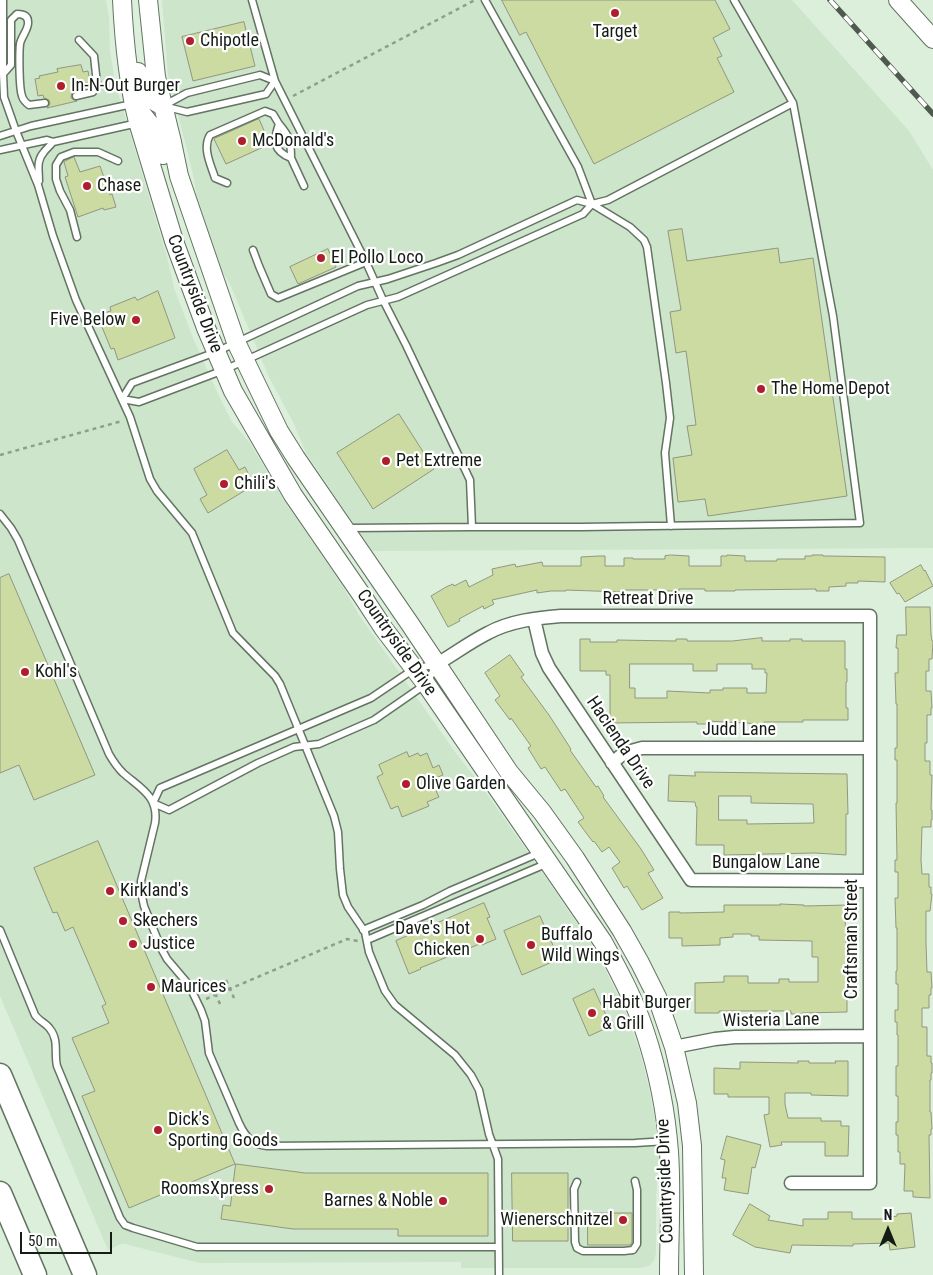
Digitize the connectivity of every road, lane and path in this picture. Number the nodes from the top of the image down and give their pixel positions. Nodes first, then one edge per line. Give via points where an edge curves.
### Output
1 (4, 0) edge
2 (148, 0) edge
3 (252, 0) edge
4 (475, 0) edge
5 (485, 0) edge
6 (734, 0) edge
7 (898, 0) edge
8 (122, 4) edge
9 (933, 39) edge
10 (79, 40) dead end
11 (3, 74) junction
12 (275, 81) junction
13 (76, 96) dead end
14 (285, 100) junction
15 (45, 103) dead end
16 (133, 103) junction
17 (793, 103) junction
18 (163, 106) junction
19 (138, 122) junction
20 (279, 124) junction
21 (16, 131) junction
22 (0, 136) edge
23 (53, 142) junction
24 (22, 145) junction
25 (0, 150) edge
26 (291, 158) junction
27 (118, 161) dead end
28 (227, 183) dead end
29 (38, 185) junction
30 (304, 186) dead end
31 (592, 204) junction
32 (191, 215) junction
33 (77, 237) dead end
34 (254, 250) dead end
35 (366, 262) junction
36 (375, 281) junction
37 (383, 300) junction
38 (236, 342) junction
39 (216, 352) junction
40 (244, 360) junction
41 (224, 370) junction
42 (122, 399) junction
43 (122, 421) dead end
44 (0, 455) edge
45 (0, 514) edge
46 (671, 526) junction
47 (472, 527) junction
48 (344, 528) junction
49 (870, 616) joint
50 (534, 619) junction
51 (437, 664) junction
52 (414, 668) junction
53 (426, 684) junction
54 (299, 729) junction
55 (306, 746) junction
56 (870, 748) junction
57 (612, 763) junction
58 (153, 803) junction
59 (544, 857) junction
60 (691, 880) joint
61 (870, 880) junction
62 (0, 930) edge
63 (363, 930) junction
64 (367, 940) junction
65 (358, 941) dead end
66 (226, 980) dead end
67 (212, 986) dead end
68 (230, 989) junction
69 (216, 995) junction
70 (234, 998) dead end
71 (206, 1000) dead end
72 (220, 1004) dead end
73 (870, 1036) junction
74 (674, 1047) junction
75 (0, 1075) edge
76 (668, 1140) junction
77 (493, 1144) junction
78 (577, 1182) dead end
79 (635, 1182) dead end
80 (792, 1182) dead end
81 (0, 1192) edge
82 (498, 1247) junction
83 (35, 1275) edge
84 (85, 1275) edge
85 (499, 1275) edge
86 (669, 1275) edge
87 (694, 1275) edge

1 - 11 lane
2 - 18 street, Countryside Drive via 156,77
3 - 12 lane
4 - 14 path
5 - 31 lane via 578,167
6 - 17 lane
7 - 9 street
8 - 16 street, Countryside Drive
8 - 18 street via 134,38 140,87 150,100
10 - 13 lane via 94,56 97,84 93,92
11 - 15 lane via 11,65 11,20 22,14 28,22 20,44 22,96 29,105
11 - 21 lane via 4,97
12 - 14 lane
12 - 18 lane via 260,75 188,93
12 - 18 lane via 266,94 187,112
14 - 35 lane
16 - 19 street, Countryside Drive
16 - 21 lane
16 - 32 street via 158,134 171,189
17 - 31 lane via 608,200
17 - 46 lane via 833,316 860,523
18 - 32 street, Countryside Drive via 178,176
19 - 23 lane
19 - 39 street, Countryside Drive via 174,241
20 - 26 lane via 291,143
20 - 26 lane via 276,145 282,154
20 - 28 lane via 273,114 264,111 210,135 206,147 215,178
21 - 22 lane
21 - 24 lane
23 - 24 lane via 47,140
23 - 29 lane via 39,161
24 - 25 lane
24 - 29 lane
26 - 30 lane
27 - 33 lane via 98,152 74,152 61,157 56,165 56,179 70,210
29 - 42 lane via 76,300
31 - 36 lane via 577,200 436,264
31 - 37 lane via 583,214 398,297
31 - 46 lane via 630,227 647,247 670,418 665,453
32 - 38 street, Countryside Drive
34 - 35 lane via 271,294 278,298
35 - 36 lane
36 - 37 lane
36 - 38 lane
37 - 40 lane
37 - 47 lane via 470,480
38 - 39 lane
38 - 40 street, Countryside Drive
39 - 41 street, Countryside Drive
39 - 42 lane via 132,383
40 - 41 lane
40 - 48 street, Countryside Drive via 280,431
41 - 42 lane via 139,402
41 - 52 street, Countryside Drive via 293,495
42 - 54 lane via 146,471 157,491 192,533 233,633 277,679
43 - 44 path
45 - 58 lane via 18,540 109,754
46 - 47 lane
47 - 48 lane
48 - 51 street, Countryside Drive
49 - 50 street, Retreat Drive via 561,616
49 - 56 street, Craftsman Street
50 - 51 street, Retreat Drive via 489,632
50 - 57 street, Hacienda Drive via 549,668
51 - 52 lane
51 - 53 lane
51 - 74 street, Countryside Drive via 509,772 576,858 622,930 656,997
52 - 53 street, Countryside Drive
52 - 54 lane via 371,698
53 - 55 lane via 368,723 319,744
53 - 59 street, Countryside Drive
54 - 55 lane
54 - 58 lane via 160,788
55 - 58 lane via 294,747 258,763 169,810
55 - 63 lane via 336,821 343,895
56 - 57 street, Judd Lane via 642,748 624,753
56 - 61 street, Craftsman Street
57 - 60 street, Hacienda Drive
58 - 77 lane via 155,823 141,881 144,906 161,948 189,985 201,1010 210,1055 249,1139 265,1146
59 - 63 lane via 450,891
59 - 64 lane
59 - 76 street, Countryside Drive via 603,942 635,1006 655,1070
60 - 61 street, Bungalow Lane
61 - 73 street, Craftsman Street
62 - 82 lane via 35,1015 52,1032 57,1066 125,1224 197,1247
63 - 64 lane
64 - 77 lane via 390,999 452,1052 472,1077 479,1090
65 - 68 path via 347,939
66 - 68 path
67 - 69 path
68 - 69 path
68 - 70 path
69 - 71 path
69 - 72 path
73 - 74 street, Wisteria Lane via 735,1037
73 - 80 street, Craftsman Street via 870,1183
74 - 87 street, Countryside Drive via 687,1103 692,1146
75 - 84 highway
76 - 77 lane
76 - 86 street, Countryside Drive
77 - 82 lane via 498,1159
78 - 79 lane via 574,1189 577,1248 624,1252 633,1250 637,1244
81 - 83 highway
82 - 85 lane

